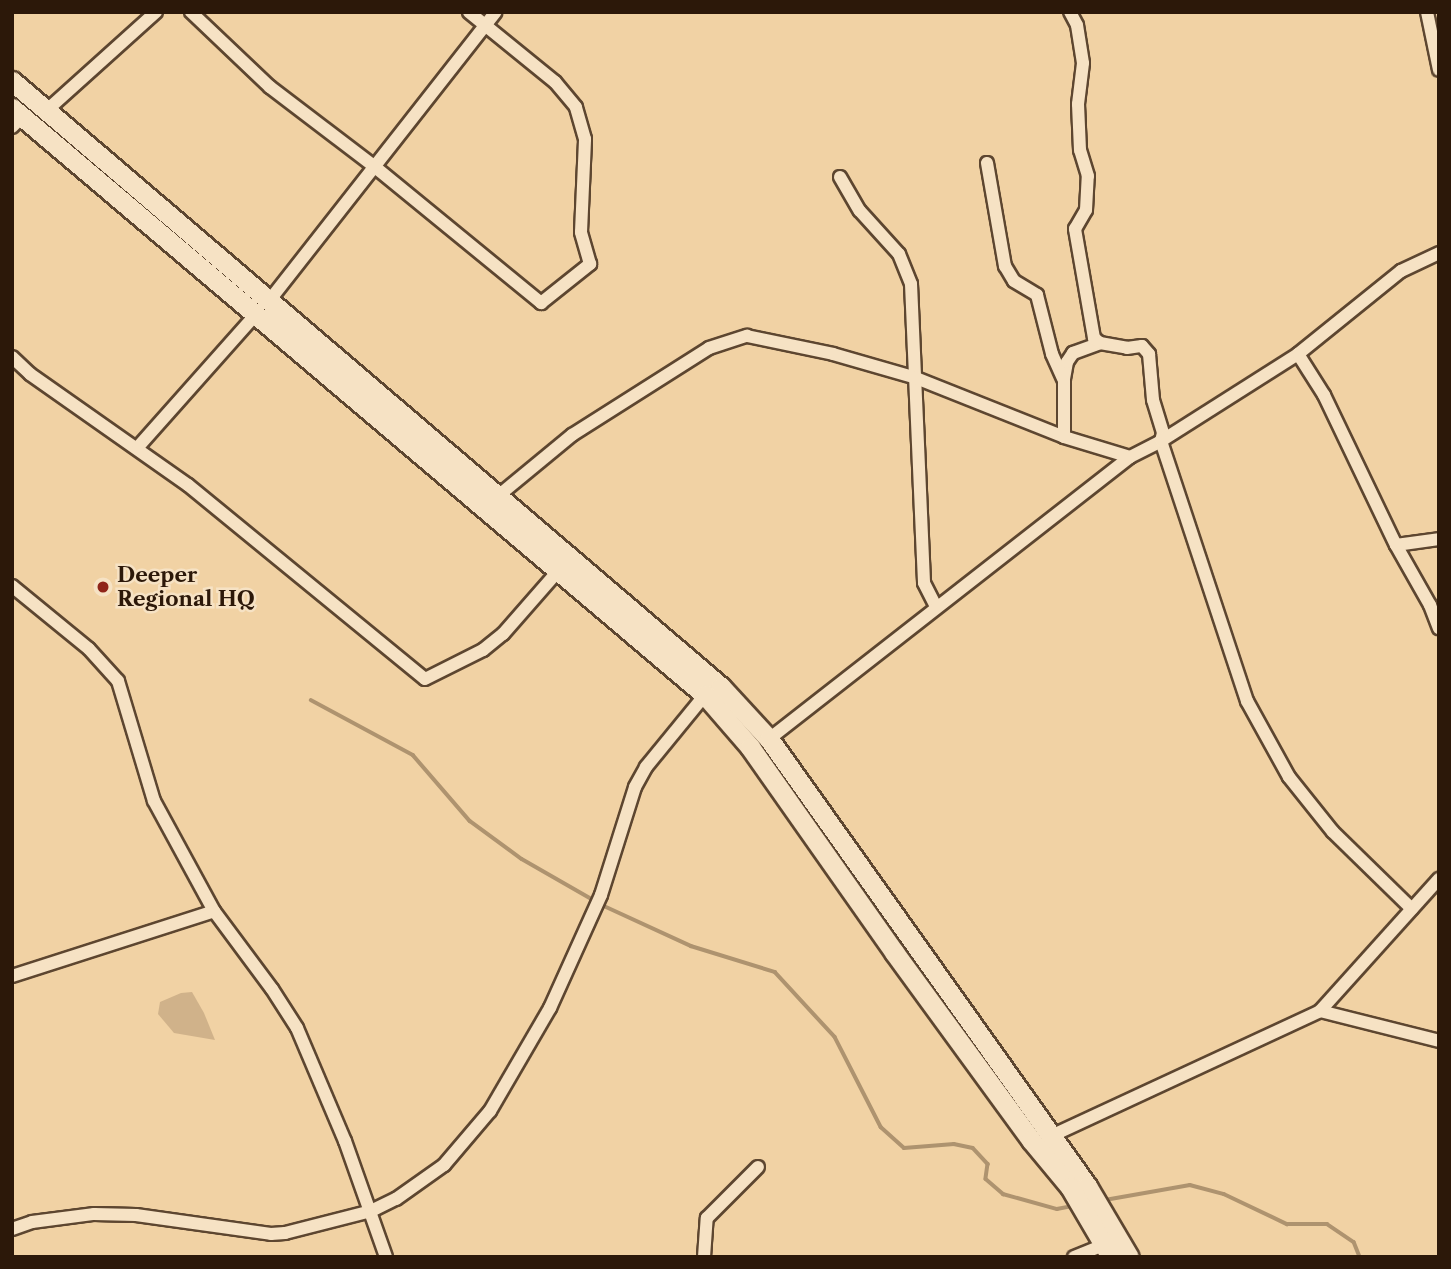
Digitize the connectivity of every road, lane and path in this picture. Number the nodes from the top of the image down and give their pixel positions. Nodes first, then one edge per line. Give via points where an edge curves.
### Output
1 (156, 12) edge
2 (191, 12) edge
3 (469, 12) edge
4 (496, 12) edge
5 (1070, 12) edge
6 (1427, 12) edge
7 (488, 25) junction
8 (1439, 70) edge
9 (12, 81) edge
10 (46, 111) junction
11 (16, 117) edge
12 (987, 163) dead end
13 (375, 167) junction
14 (840, 177) dead end
15 (160, 221) junction
16 (1439, 253) edge
17 (262, 308) junction
18 (1100, 343) junction
19 (1298, 354) junction
20 (12, 357) edge
21 (916, 378) junction
22 (1064, 379) junction
23 (399, 425) junction
24 (1064, 437) junction
25 (1161, 441) junction
26 (138, 447) junction
27 (1130, 457) junction
28 (498, 496) junction
29 (1439, 539) edge
30 (1396, 545) junction
31 (559, 570) junction
32 (12, 586) edge
33 (936, 607) junction
34 (1439, 628) edge
35 (705, 695) junction
36 (769, 739) junction
37 (1439, 878) edge
38 (1412, 909) junction
39 (214, 911) junction
40 (902, 946) junction
41 (12, 976) edge
42 (1320, 1011) junction
43 (1439, 1041) edge
44 (1049, 1137) junction
45 (758, 1167) dead end
46 (1078, 1186) junction
47 (371, 1211) junction
48 (1098, 1222) junction
49 (12, 1229) edge
50 (1108, 1251) edge
51 (386, 1257) edge
52 (704, 1257) edge
53 (1074, 1257) edge
54 (1129, 1257) edge

1 - 10 street
2 - 13 street via 270,87
3 - 7 street
4 - 7 street
5 - 18 street via 1077,25 1083,64 1078,104 1080,150 1088,176 1086,210 1075,229 1094,338
6 - 8 street
7 - 13 street
7 - 13 street via 555,82 576,107 585,139 581,232 590,264 541,303
9 - 10 main road
10 - 15 main road
11 - 15 main road
12 - 22 street via 1005,266 1014,281 1037,295 1052,354
13 - 17 street
14 - 21 street via 860,211 899,254 911,284
15 - 17 main road
16 - 19 street via 1401,271
17 - 23 main road
17 - 26 street
18 - 22 street via 1073,353
18 - 25 street via 1142,346 1149,354
19 - 25 street
19 - 30 street via 1324,395
20 - 26 street
21 - 24 street
21 - 28 street via 747,336 709,348 572,435
21 - 33 street via 924,583
22 - 24 street
23 - 28 main road
23 - 31 main road
24 - 27 street
25 - 27 street
25 - 38 street via 1247,701 1289,777 1333,832
26 - 31 street via 425,679 483,650 503,634
27 - 33 street
28 - 36 main road via 721,687
29 - 30 street
30 - 34 street
31 - 35 main road
32 - 39 street via 89,649 118,681 154,801
33 - 36 street
35 - 40 main road
35 - 47 street via 657,751 635,787 601,895 551,1008 490,1111 444,1165
36 - 40 main road
37 - 38 street
38 - 42 street
39 - 41 street
39 - 47 street via 297,1028
40 - 44 main road
40 - 46 main road via 1031,1140
42 - 43 street
42 - 44 street
44 - 46 main road
45 - 52 street via 707,1218
46 - 48 main road
47 - 49 street via 271,1234 136,1215 94,1214
47 - 51 street
48 - 50 main road
48 - 54 main road
50 - 53 street

